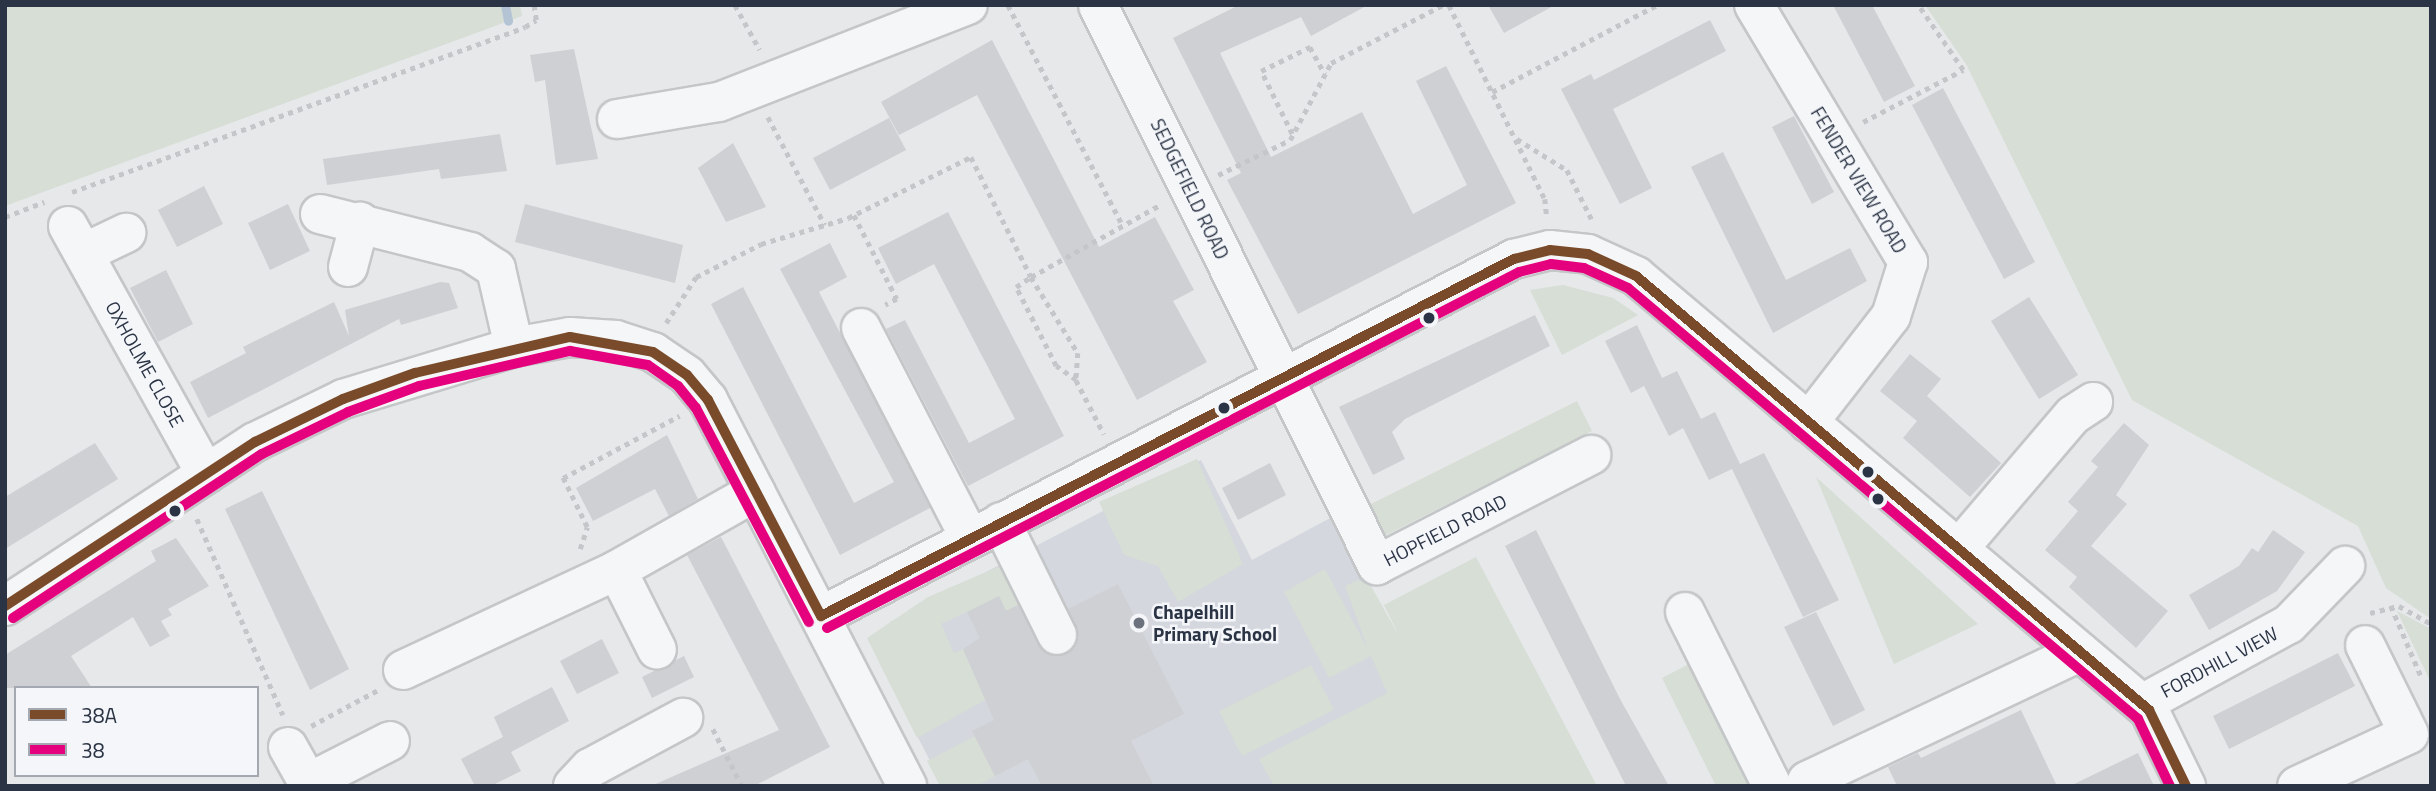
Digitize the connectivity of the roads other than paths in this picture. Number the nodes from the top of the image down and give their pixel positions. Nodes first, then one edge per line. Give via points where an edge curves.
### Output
1 (968, 5) edge
2 (1098, 5) edge
3 (1754, 5) edge
4 (617, 119) dead end
5 (320, 214) dead end
6 (360, 222) junction
7 (126, 233) dead end
8 (348, 267) dead end
9 (861, 327) road end
10 (514, 347) junction
11 (1282, 373) junction
12 (2093, 402) dead end
13 (1808, 423) junction
14 (1591, 455) dead end
15 (195, 481) junction
16 (755, 492) junction
17 (985, 530) junction
18 (1961, 546) junction
19 (596, 566) junction
20 (2339, 588) dead end
21 (5, 606) edge
22 (1685, 612) dead end
23 (821, 616) junction
24 (1057, 635) dead end
25 (2365, 645) dead end
26 (657, 650) dead end
27 (2080, 652) junction
28 (402, 670) road end
29 (2142, 704) junction
30 (696, 719) road end
31 (390, 741) dead end
32 (288, 743) road end
33 (2320, 781) edge
34 (1789, 783) edge
35 (309, 784) edge
36 (573, 786) edge
37 (907, 786) edge
38 (2186, 786) edge

1 - 4 street via 719,102
2 - 11 street, SEDGEFIELD ROAD
3 - 13 street, FENDER VIEW ROAD via 1908,262 1891,316
5 - 6 street
6 - 8 street
6 - 10 street via 470,252 496,269
7 - 15 street, OXHOLME CLOSE via 76,240
9 - 17 street
10 - 15 street via 344,399
10 - 16 street via 570,337 648,351 687,375 708,400
11 - 13 street via 1514,259 1550,250 1588,254 1636,276
11 - 14 street, HOPFIELD ROAD via 1377,565
11 - 17 street
12 - 18 street via 2073,415
13 - 18 street
15 - 21 street
16 - 19 street
16 - 23 street
17 - 23 street
17 - 24 street
18 - 27 street
19 - 26 street
19 - 28 street
20 - 29 street, FORDHILL VIEW via 2250,649
22 - 34 street
23 - 37 street
25 - 33 street via 2409,734
27 - 29 street
27 - 34 street
29 - 38 street via 2156,719
30 - 36 street via 590,768
31 - 35 street
32 - 35 street

